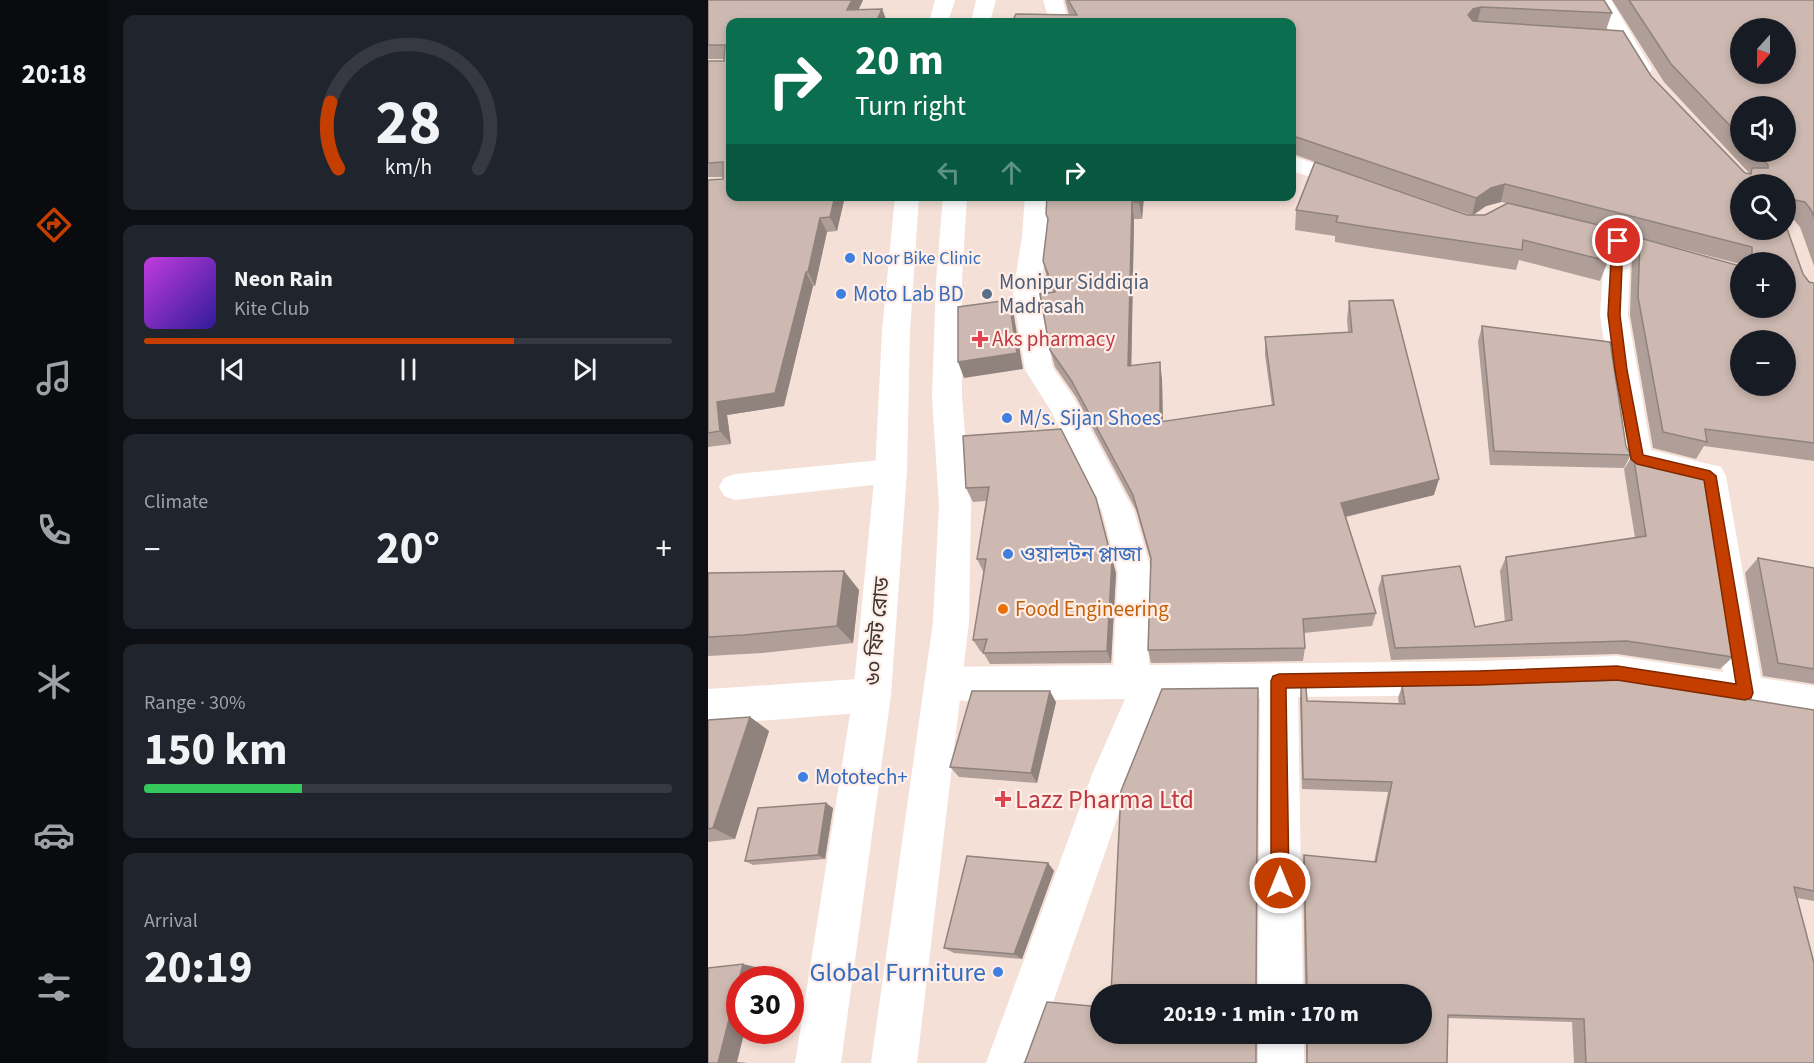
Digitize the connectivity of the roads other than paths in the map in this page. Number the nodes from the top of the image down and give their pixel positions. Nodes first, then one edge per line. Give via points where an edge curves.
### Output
1 (945, 0) edge
2 (986, 0) edge
3 (1053, 0) edge
4 (1601, 0) edge
5 (940, 18) edge
6 (982, 18) edge
7 (1058, 18) edge
8 (1603, 39) edge
9 (1626, 40) junction
10 (1654, 87) edge
11 (1296, 164) edge
12 (1374, 191) edge
13 (907, 201) edge
14 (955, 201) edge
15 (1037, 201) edge
16 (1618, 241) dead end
17 (891, 471) junction
18 (735, 487) dead end
19 (1279, 681) junction
20 (1141, 683) junction
21 (942, 684) junction
22 (1745, 693) junction
23 (872, 695) junction
24 (1814, 704) edge
25 (708, 707) edge
26 (1281, 984) edge
27 (1281, 1044) edge
28 (818, 1063) edge
29 (894, 1063) edge
30 (1009, 1063) edge
31 (1281, 1063) edge

1 - 5 street
2 - 6 street
3 - 7 street
4 - 9 street
8 - 9 street
9 - 10 street
11 - 12 street
13 - 17 street, ৬০ ফিট রোড via 896,331
14 - 21 street via 947,398 955,505 951,622
15 - 20 street via 1026,294 1039,370 1063,406 1119,511 1135,573
16 - 22 street via 1614,315 1637,459 1710,476
17 - 18 street
17 - 23 street, ৬০ ফিট রোড
19 - 20 street
19 - 22 street via 1617,673
19 - 26 street
20 - 21 street
20 - 30 street via 1050,956
21 - 29 street
22 - 24 street
23 - 25 street
23 - 28 street, ৬০ ফিট রোড
27 - 31 street

